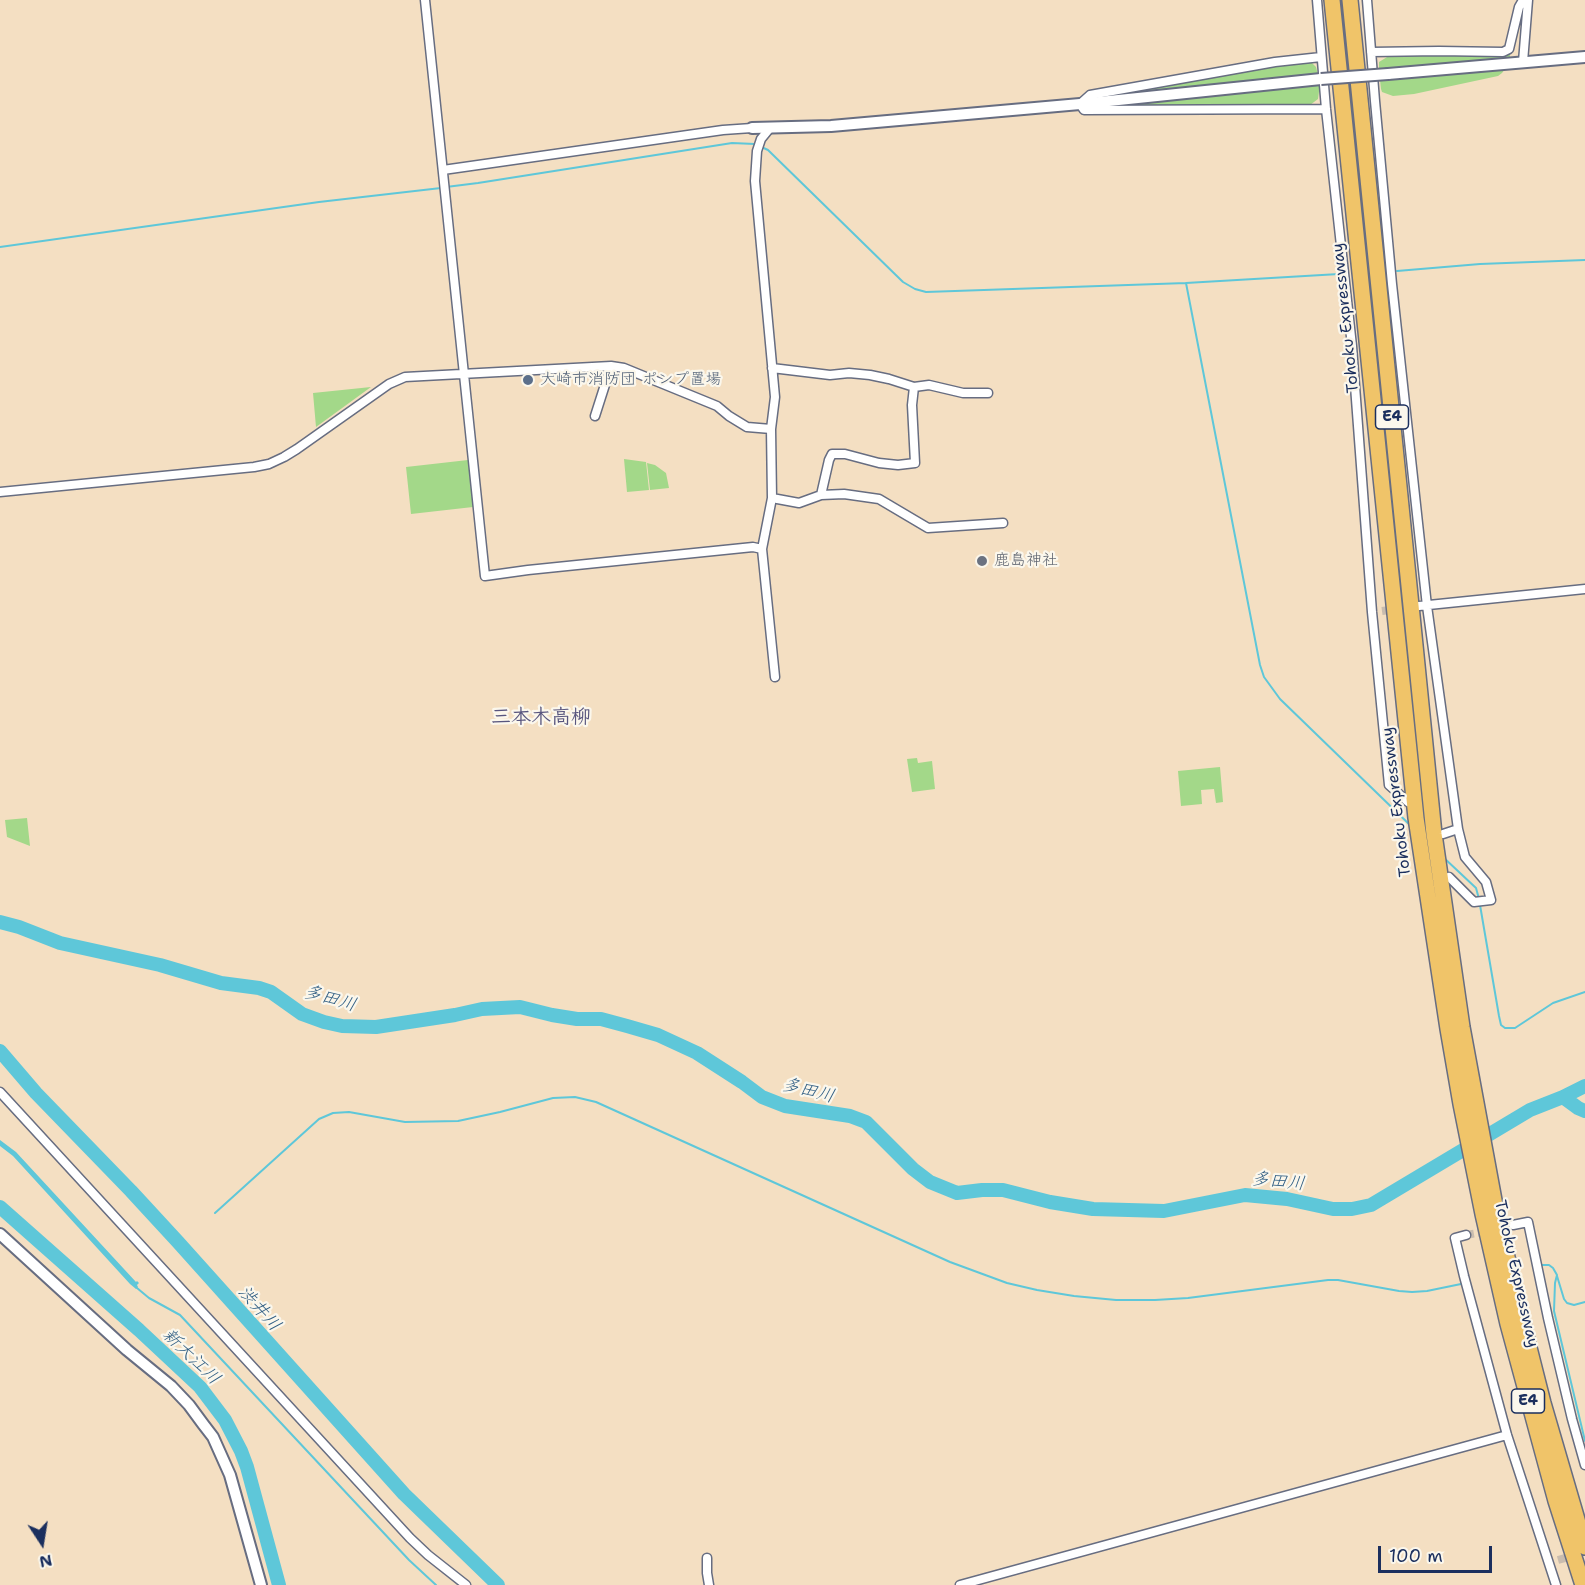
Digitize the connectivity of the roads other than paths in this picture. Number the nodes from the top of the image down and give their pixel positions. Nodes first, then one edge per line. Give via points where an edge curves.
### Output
1 (425, 0) edge
2 (1317, 0) edge
3 (1332, 0) edge
4 (1350, 0) edge
5 (1367, 0) edge
6 (1523, 0) edge
7 (1528, 0) edge
8 (1371, 52) junction
9 (1322, 57) junction
10 (1585, 57) edge
11 (1523, 62) junction
12 (1080, 104) junction
13 (1326, 109) junction
14 (752, 128) joint
15 (770, 128) junction
16 (443, 174) junction
17 (611, 366) junction
18 (772, 368) junction
19 (463, 374) junction
20 (914, 387) junction
21 (988, 393) dead end
22 (595, 416) dead end
23 (771, 429) junction
24 (0, 492) edge
25 (821, 495) junction
26 (772, 498) junction
27 (1003, 523) dead end
28 (762, 549) junction
29 (1585, 589) edge
30 (1423, 606) junction
31 (775, 677) dead end
32 (1408, 802) dead end
33 (1458, 829) junction
34 (1438, 834) junction
35 (1445, 880) junction
36 (0, 1092) edge
37 (1468, 1102) junction
38 (1490, 1212) junction
39 (1514, 1225) dead end
40 (0, 1234) edge
41 (1466, 1235) dead end
42 (1507, 1435) junction
43 (1585, 1465) edge
44 (1585, 1547) edge
45 (707, 1558) dead end
46 (1558, 1560) tunnel mouth
47 (1548, 1562) junction
48 (261, 1585) edge
49 (466, 1585) edge
50 (709, 1585) edge
51 (960, 1585) edge
52 (1556, 1585) edge
53 (1582, 1585) edge

1 - 16 street
2 - 9 street
3 - 37 highway, Tohoku Expressway / E4 via 1416,818
4 - 34 highway, Tohoku Expressway / E4
5 - 8 street
6 - 8 street via 1509,49 1503,52
7 - 11 street
8 - 30 street via 1395,342
9 - 12 street via 1090,95
9 - 13 street
10 - 11 street
11 - 12 street, bridge
12 - 13 street via 1084,110
12 - 15 street
13 - 32 street via 1356,345 1389,785
14 - 15 street
14 - 16 street
15 - 18 street via 757,151 755,181
16 - 19 street
17 - 19 street
17 - 22 street
17 - 23 street via 717,405 747,427
18 - 20 street via 870,375
18 - 23 street via 775,397
19 - 24 street via 398,379 284,457 254,467
19 - 28 street via 484,576
20 - 21 street via 929,385 963,393
20 - 25 street via 915,462 898,465 832,454
23 - 26 street
25 - 26 street via 800,502
25 - 27 street via 879,499 928,528
26 - 28 street
28 - 31 street
29 - 30 street
30 - 33 street
33 - 34 street
33 - 35 street via 1465,858 1488,886 1491,900 1474,902
34 - 35 highway, Tohoku Expressway / E4
35 - 37 highway, Tohoku Expressway / E4
36 - 49 street via 410,1538
37 - 38 highway, Tohoku Expressway / E4
38 - 44 highway, Tohoku Expressway / E4
38 - 53 highway, Tohoku Expressway / E4 via 1508,1324
39 - 43 street via 1528,1222
40 - 48 street via 171,1386 204,1424 230,1475
41 - 42 street via 1455,1238
42 - 47 street
42 - 51 street
45 - 50 street
46 - 47 street
47 - 52 street

